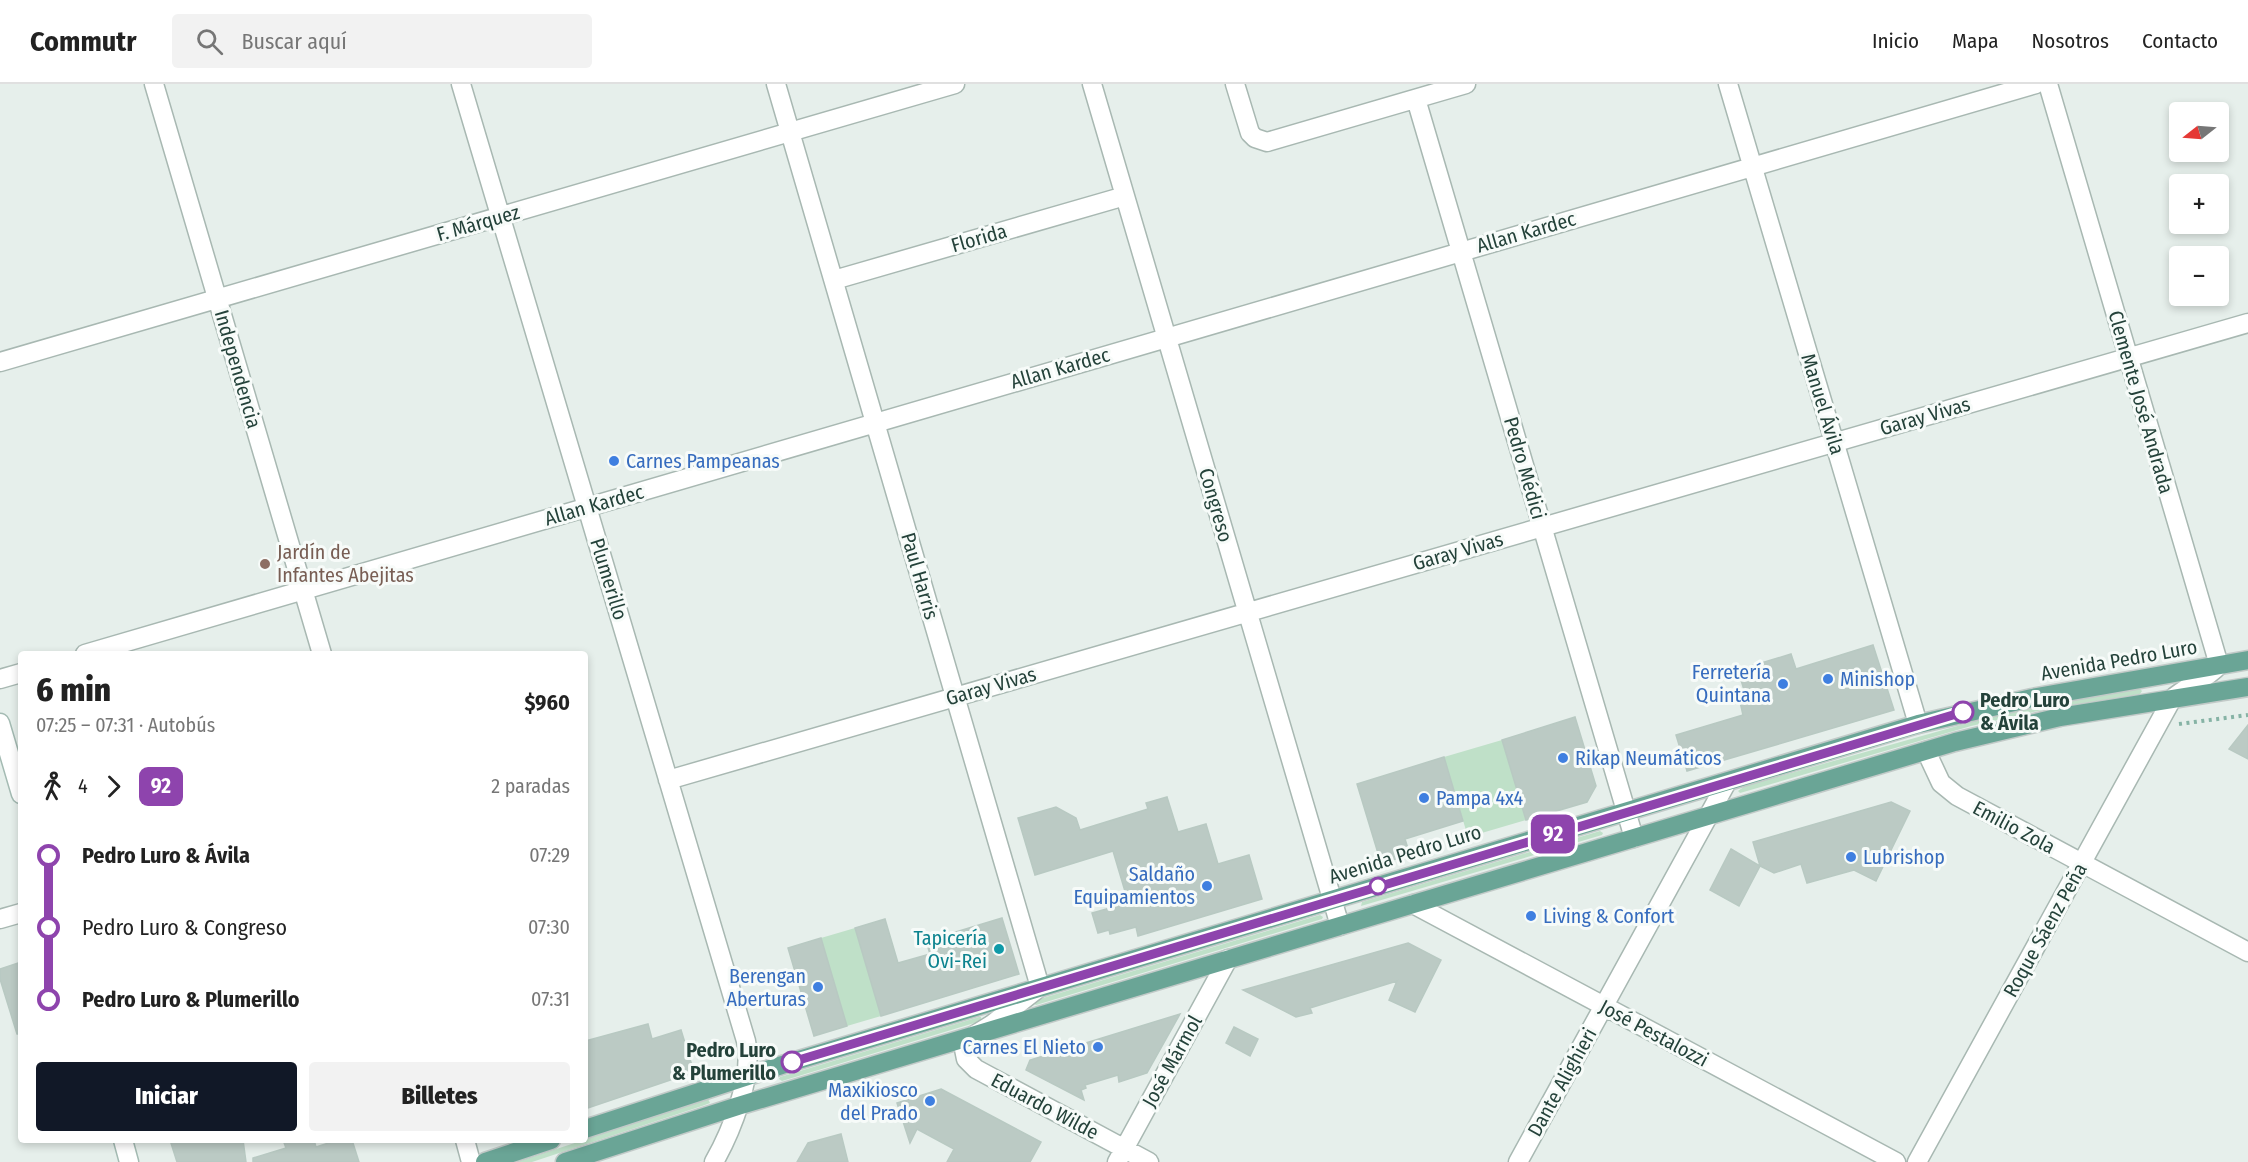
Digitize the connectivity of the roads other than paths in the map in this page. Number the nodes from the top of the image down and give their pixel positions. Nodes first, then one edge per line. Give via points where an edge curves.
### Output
1 (154, 84) edge
2 (461, 84) edge
3 (776, 84) edge
4 (955, 84) edge
5 (1092, 84) edge
6 (1236, 84) edge
7 (1466, 84) edge
8 (1728, 84) edge
9 (2036, 84) edge
10 (2048, 84) edge
11 (1416, 99) junction
12 (790, 132) junction
13 (1752, 165) junction
14 (1125, 196) junction
15 (500, 216) junction
16 (1461, 251) junction
17 (834, 280) junction
18 (217, 298) junction
19 (2248, 323) edge
20 (1166, 337) junction
21 (2128, 358) junction
22 (0, 362) edge
23 (875, 422) junction
24 (1834, 443) junction
25 (587, 507) junction
26 (1542, 527) junction
27 (303, 590) junction
28 (1247, 612) junction
29 (95, 651) edge
30 (321, 651) edge
31 (2248, 660) edge
32 (2219, 665) junction
33 (18, 674) edge
34 (0, 679) edge
35 (2248, 687) edge
36 (955, 697) junction
37 (2172, 699) junction
38 (0, 723) edge
39 (1918, 724) junction
40 (3, 746) edge
41 (1926, 751) junction
42 (668, 780) junction
43 (1727, 782) junction
44 (18, 786) edge
45 (1626, 812) junction
46 (1708, 816) junction
47 (1678, 825) junction
48 (1634, 838) junction
49 (1693, 844) junction
50 (2082, 863) junction
51 (1332, 900) junction
52 (1413, 904) junction
53 (18, 914) edge
54 (0, 919) edge
55 (1340, 926) junction
56 (2248, 952) edge
57 (1228, 959) junction
58 (1040, 987) junction
59 (1604, 1006) junction
60 (973, 1036) junction
61 (745, 1076) junction
62 (738, 1106) junction
63 (588, 1128) edge
64 (124, 1143) edge
65 (466, 1143) edge
66 (542, 1143) edge
67 (1120, 1155) edge
68 (129, 1162) edge
69 (471, 1162) edge
70 (485, 1162) edge
71 (565, 1162) edge
72 (714, 1162) edge
73 (1149, 1162) edge
74 (1518, 1162) edge
75 (1896, 1162) edge
76 (1917, 1162) edge

1 - 18 street, Independencia
2 - 15 street, Plumerillo
3 - 12 street, Paul Harris
4 - 12 street, F. Márquez
5 - 14 street, Congreso
6 - 11 street via 1250,133 1270,142
7 - 11 street
8 - 13 street, Manuel Ávila
9 - 13 street, Allan Kardec
10 - 21 street, Clemente José Andrada
11 - 16 street, Pedro Médici
12 - 15 street, F. Márquez
12 - 17 street, Paul Harris
13 - 16 street, Allan Kardec
13 - 24 street, Manuel Ávila
14 - 17 street, Florida
14 - 20 street, Congreso
15 - 18 street, F. Márquez
15 - 25 street, Plumerillo
16 - 20 street, Allan Kardec
16 - 26 street, Pedro Médici
17 - 23 street, Paul Harris
18 - 22 street, F. Márquez
18 - 27 street, Independencia
19 - 21 street, Garay Vivas
20 - 23 street, Allan Kardec
20 - 28 street, Congreso
21 - 24 street, Garay Vivas
21 - 32 street, Clemente José Andrada
23 - 25 street, Allan Kardec
23 - 36 street, Paul Harris
24 - 26 street, Garay Vivas
24 - 39 street, Manuel Ávila
25 - 27 street, Allan Kardec
25 - 42 street, Plumerillo
26 - 28 street, Garay Vivas
26 - 45 street, Pedro Médici
27 - 29 street, Allan Kardec
27 - 30 street, Independencia
28 - 36 street, Garay Vivas
28 - 51 street, Congreso
31 - 32 main road, Avenida Pedro Luro
32 - 37 street
32 - 39 main road, Avenida Pedro Luro via 2032,698
33 - 34 street
35 - 37 main road
36 - 42 street, Garay Vivas
36 - 58 street, Paul Harris
37 - 41 main road via 2039,721
37 - 50 street, Roque Sáenz Peña
38 - 40 street
39 - 43 main road, Avenida Pedro Luro
40 - 44 street
41 - 46 main road
41 - 50 street, Emilio Zola via 1937,777 1951,793
42 - 61 street, Plumerillo via 746,1041
43 - 45 main road, Avenida Pedro Luro
43 - 46 street, Dante Alighieri
45 - 48 street, Pedro Médici
45 - 51 main road, Avenida Pedro Luro
46 - 47 main road
46 - 49 street, Dante Alighieri
47 - 48 main road
47 - 49 street via 1688,832
48 - 52 main road
49 - 59 street, Dante Alighieri
50 - 56 street, Emilio Zola
50 - 76 street, Roque Sáenz Peña
51 - 55 street, Congreso
51 - 58 main road, Avenida Pedro Luro
52 - 55 main road
52 - 59 street, José Pestalozzi
53 - 54 street
55 - 57 main road
57 - 60 main road
57 - 67 street, José Mármol
58 - 60 street
58 - 61 main road, Avenida Pedro Luro
59 - 74 street, Dante Alighieri
59 - 75 street, José Pestalozzi
60 - 62 main road
60 - 67 street, Eduardo Wilde via 964,1049 972,1067
61 - 62 street, Plumerillo
61 - 63 main road, Avenida Pedro Luro
62 - 71 main road
62 - 72 street, Plumerillo
64 - 68 street
65 - 69 street
66 - 70 main road
67 - 73 street, Eduardo Wilde

